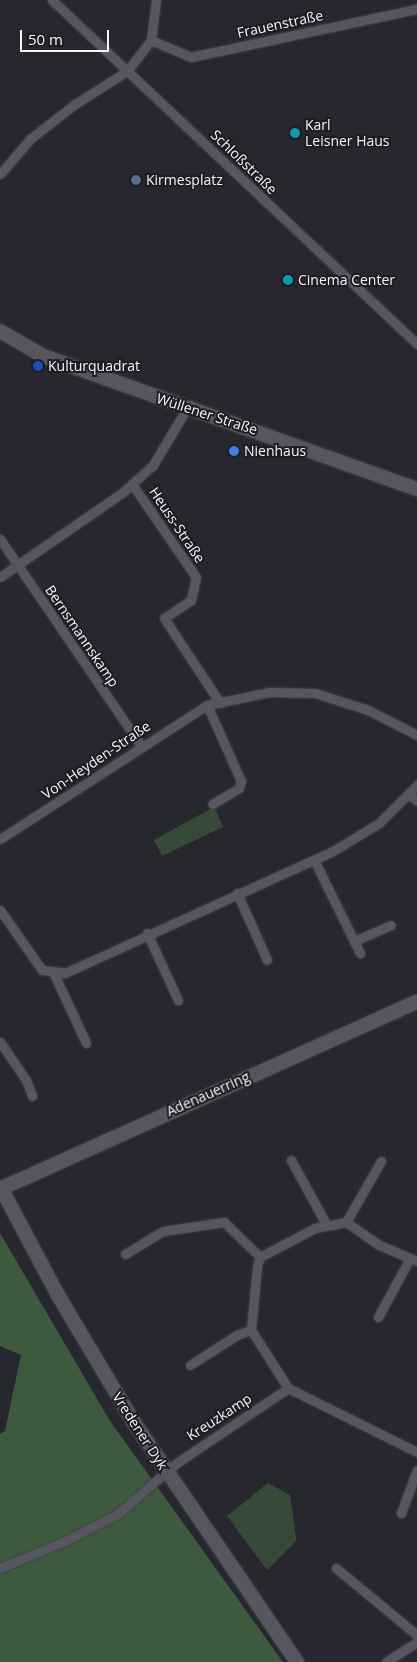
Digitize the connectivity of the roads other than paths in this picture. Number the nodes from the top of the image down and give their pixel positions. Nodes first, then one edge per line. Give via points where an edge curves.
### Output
1 (52, 0) edge
2 (156, 0) edge
3 (417, 9) edge
4 (151, 40) junction
5 (127, 71) junction
6 (0, 174) edge
7 (0, 331) edge
8 (417, 344) edge
9 (187, 408) junction
10 (132, 484) junction
11 (417, 489) edge
12 (0, 539) edge
13 (18, 565) junction
14 (0, 577) edge
15 (220, 702) junction
16 (207, 705) junction
17 (417, 735) edge
18 (142, 747) junction
19 (417, 785) edge
20 (409, 794) junction
21 (417, 802) edge
22 (212, 804) dead end
23 (0, 840) edge
24 (314, 860) junction
25 (237, 893) junction
26 (0, 910) edge
27 (391, 925) dead end
28 (147, 933) junction
29 (354, 941) junction
30 (360, 953) dead end
31 (267, 960) dead end
32 (54, 974) junction
33 (178, 1000) dead end
34 (417, 1002) edge
35 (0, 1042) edge
36 (86, 1043) dead end
37 (32, 1096) dead end
38 (291, 1160) dead end
39 (382, 1161) dead end
40 (0, 1188) edge
41 (346, 1222) junction
42 (326, 1224) junction
43 (124, 1254) dead end
44 (260, 1257) junction
45 (413, 1260) edge
46 (378, 1317) dead end
47 (251, 1330) junction
48 (190, 1365) dead end
49 (288, 1388) junction
50 (417, 1452) edge
51 (417, 1470) edge
52 (167, 1472) junction
53 (401, 1513) dead end
54 (0, 1568) edge
55 (336, 1568) dead end
56 (417, 1635) edge
57 (417, 1642) edge
58 (297, 1662) edge
59 (386, 1662) edge

1 - 5 street, Schloßstraße
2 - 4 street
3 - 4 street, Frauenstraße via 191,57
4 - 5 street
5 - 6 street via 75,104 30,139
5 - 8 street, Schloßstraße
7 - 9 main road, Wüllener Straße via 43,356
9 - 10 street, Heuss-Straße via 153,465
9 - 11 main road, Wüllener Straße
10 - 13 street, Heuss-Straße
10 - 15 street, Heuss-Straße via 196,577 191,600 164,618
12 - 13 street, Bernsmannskamp
13 - 14 street, Heuss-Straße
13 - 18 street, Bernsmannskamp
15 - 16 street, Von-Heyden-Straße
15 - 17 street, Von-Heyden-Straße via 269,692 315,693 368,710
16 - 18 street, Von-Heyden-Straße
16 - 22 street via 241,781 239,788
18 - 23 street, Von-Heyden-Straße
19 - 20 street
20 - 21 street
20 - 24 street via 379,823
24 - 25 street
24 - 29 street
25 - 28 street
25 - 31 street
26 - 32 street via 42,970
27 - 29 street
28 - 32 street via 65,973
28 - 33 street
29 - 30 street
32 - 36 street
34 - 40 main road, Adenauerring
35 - 37 street via 26,1080
38 - 42 street
39 - 41 street
40 - 52 main road, Vredener Dyk via 100,1368
41 - 42 street
41 - 45 street via 377,1244
42 - 44 street
43 - 44 street via 163,1232 224,1222
44 - 47 street
45 - 46 street
47 - 48 street via 237,1335
47 - 49 street
49 - 50 street
49 - 52 street, Kreuzkamp
51 - 53 street
52 - 54 street, Kreuzkamp via 103,1522
52 - 58 main road, Vredener Dyk
55 - 56 street
57 - 59 street

